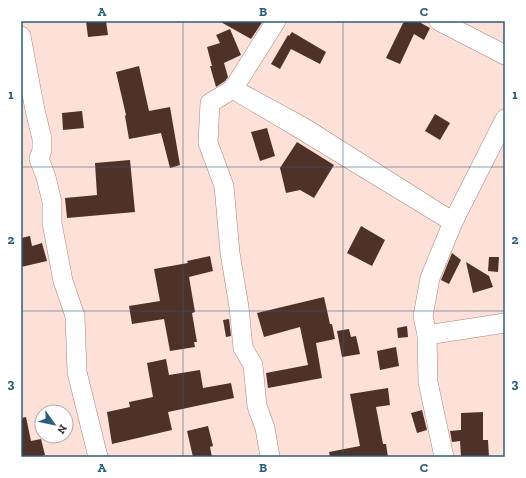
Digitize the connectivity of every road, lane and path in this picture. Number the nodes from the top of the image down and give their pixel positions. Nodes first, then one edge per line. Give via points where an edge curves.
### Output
1 (276, 21) edge
2 (443, 22) edge
3 (21, 36) edge
4 (505, 55) edge
5 (233, 89) junction
6 (505, 119) edge
7 (452, 222) junction
8 (505, 322) edge
9 (427, 335) junction
10 (98, 457) edge
11 (270, 457) edge
12 (444, 457) edge

1 - 5 street
2 - 4 street
3 - 10 street via 42,139 39,160 52,202 52,223 63,281 75,316 77,372
5 - 7 street via 303,127
5 - 11 street via 210,103 208,143 224,186 243,348 253,365 257,406 265,428
6 - 7 street
7 - 9 street via 430,278 423,316
8 - 9 street
9 - 12 street via 428,382

